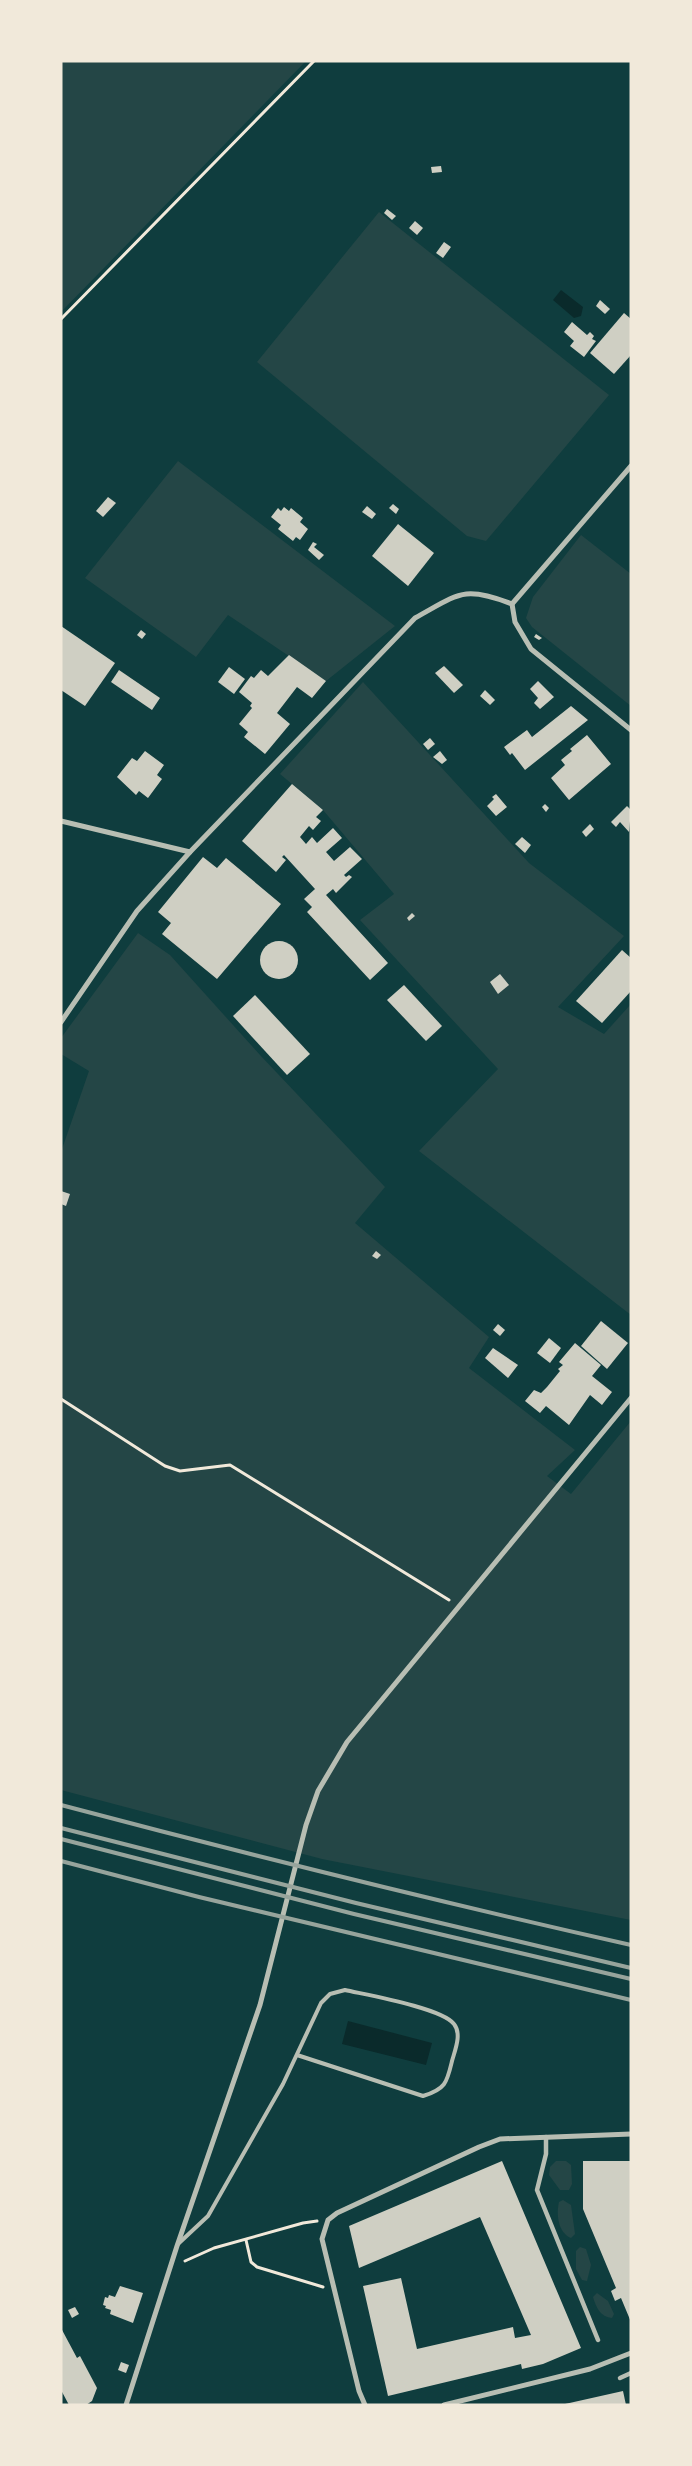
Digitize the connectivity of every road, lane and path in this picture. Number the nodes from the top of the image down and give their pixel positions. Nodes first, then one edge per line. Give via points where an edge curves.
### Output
1 (314, 61) edge
2 (61, 319) edge
3 (631, 466) edge
4 (512, 604) junction
5 (631, 730) edge
6 (61, 821) edge
7 (190, 852) junction
8 (61, 1022) edge
9 (61, 1398) edge
10 (631, 1398) edge
11 (458, 1606) junction
12 (297, 2055) junction
13 (631, 2134) edge
14 (546, 2137) junction
15 (328, 2220) junction
16 (246, 2240) junction
17 (177, 2246) junction
18 (180, 2263) dead end
19 (334, 2290) junction
20 (598, 2340) dead end
21 (631, 2353) edge
22 (631, 2374) edge
23 (620, 2378) dead end
24 (126, 2405) edge
25 (365, 2405) edge
26 (444, 2405) edge

1 - 2 path
3 - 4 street
4 - 5 street via 515,622 531,649
4 - 7 street via 487,594 461,593 415,618
6 - 7 street
7 - 8 street via 137,910
9 - 11 path via 165,1466 180,1471 230,1465
10 - 11 street
11 - 17 street via 347,1742 318,1791 306,1825 260,2005
12 - 12 lane via 321,2003 330,1994 345,1990 441,2014 455,2024 458,2035 447,2081 438,2092 424,2096
12 - 17 lane via 208,2216
13 - 14 street
14 - 15 street via 500,2139 479,2146
14 - 20 street via 546,2154 536,2190
15 - 16 path via 303,2223
15 - 19 street via 322,2239
16 - 18 path via 214,2248
16 - 19 path via 251,2262 257,2267
17 - 24 street
19 - 25 street
21 - 26 street via 590,2369
22 - 23 street

